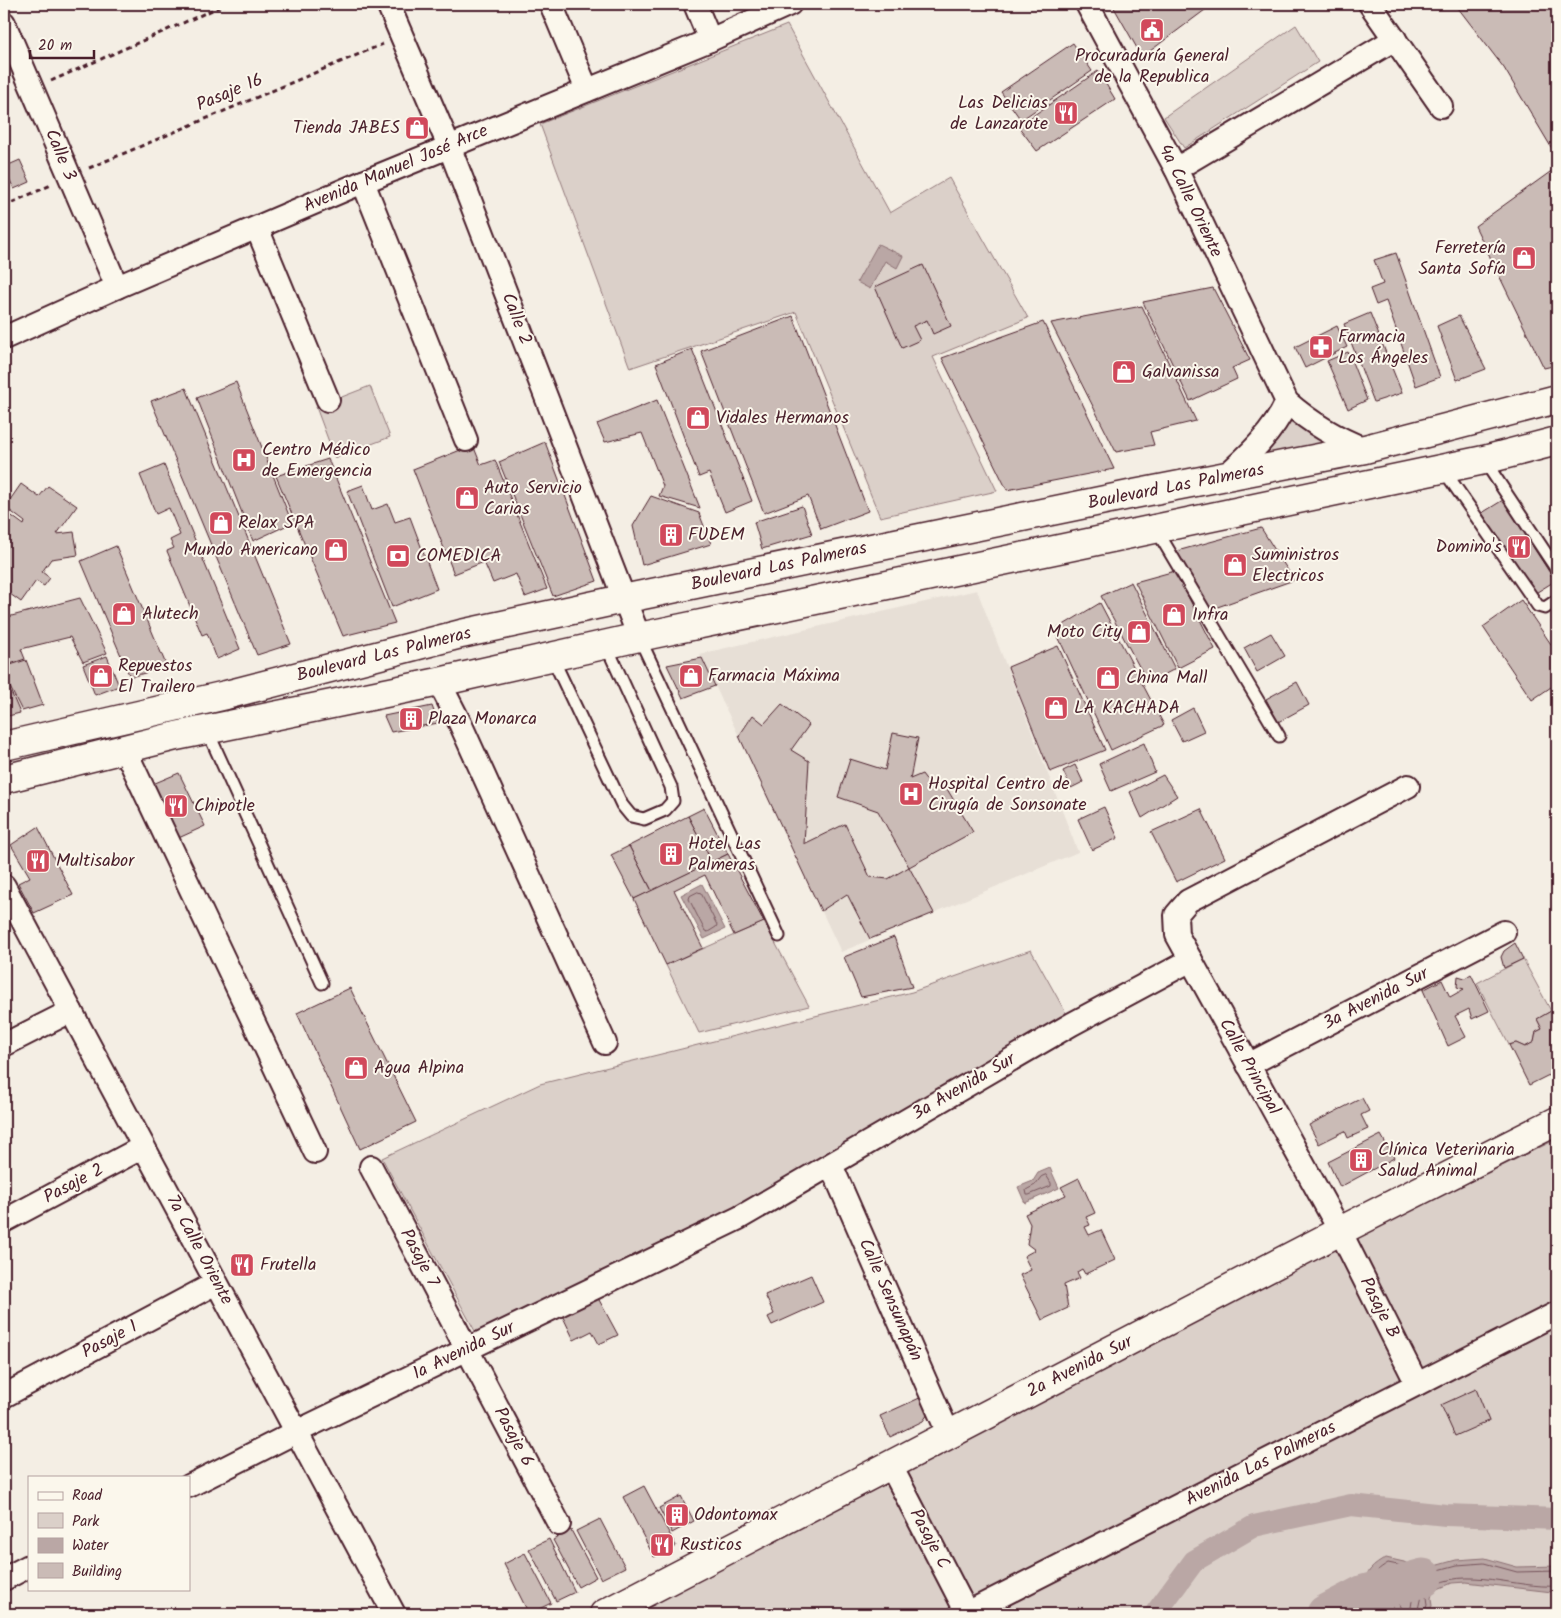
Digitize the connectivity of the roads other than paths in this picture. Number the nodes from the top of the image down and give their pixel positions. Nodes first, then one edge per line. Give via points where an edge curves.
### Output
1 (388, 4) edge
2 (551, 4) edge
3 (695, 4) edge
4 (790, 4) edge
5 (1087, 4) edge
6 (1370, 4) edge
7 (4, 23) edge
8 (1395, 39) junction
9 (710, 40) junction
10 (587, 90) junction
11 (1441, 106) dead end
12 (449, 146) junction
13 (1176, 169) junction
14 (363, 182) junction
15 (257, 228) junction
16 (117, 286) junction
17 (4, 338) edge
18 (1557, 399) edge
19 (328, 400) dead end
20 (1287, 402) junction
21 (466, 440) dead end
22 (1557, 441) edge
23 (1366, 449) junction
24 (1484, 460) junction
25 (1442, 468) junction
26 (1223, 478) junction
27 (1156, 528) junction
28 (1557, 570) edge
29 (623, 599) junction
30 (1557, 600) edge
31 (639, 637) junction
32 (606, 645) junction
33 (552, 657) junction
34 (439, 682) junction
35 (207, 730) junction
36 (1279, 736) dead end
37 (4, 746) edge
38 (125, 750) junction
39 (4, 779) edge
40 (1408, 786) dead end
41 (4, 886) edge
42 (1504, 932) dead end
43 (779, 936) dead end
44 (1191, 960) junction
45 (322, 983) dead end
46 (71, 1012) junction
47 (605, 1043) dead end
48 (4, 1045) edge
49 (1248, 1066) junction
50 (1557, 1121) edge
51 (144, 1147) junction
52 (315, 1152) dead end
53 (830, 1165) junction
54 (370, 1167) dead end
55 (739, 1218) joint
56 (4, 1221) edge
57 (1340, 1231) junction
58 (216, 1283) junction
59 (1557, 1313) edge
60 (467, 1350) junction
61 (1417, 1384) junction
62 (4, 1396) edge
63 (296, 1432) junction
64 (949, 1435) junction
65 (890, 1466) junction
66 (190, 1485) edge
67 (559, 1524) dead end
68 (28, 1567) edge
69 (4, 1579) edge
70 (394, 1614) edge
71 (604, 1614) edge
72 (966, 1614) edge

1 - 12 street, Calle 2
2 - 10 street
3 - 9 street
4 - 9 street, Avenida Manuel José Arce
5 - 13 street, 4a Calle Oriente
6 - 8 street
7 - 16 street, Calle 3
8 - 11 street
8 - 13 street
9 - 10 street, Avenida Manuel José Arce
10 - 12 street, Avenida Manuel José Arce
12 - 14 street, Avenida Manuel José Arce
12 - 29 street, Calle 2
13 - 20 street, 4a Calle Oriente
14 - 15 street, Avenida Manuel José Arce
14 - 21 street
15 - 16 street, Avenida Manuel José Arce
15 - 19 street
16 - 17 street, Avenida Manuel José Arce
18 - 23 main road, Boulevard Las Palmeras
20 - 23 street via 1324,430
20 - 26 street via 1258,445
22 - 24 main road, Boulevard Las Palmeras
23 - 26 main road, Boulevard Las Palmeras
24 - 25 main road, Boulevard Las Palmeras
24 - 28 lane
25 - 27 main road, Boulevard Las Palmeras
25 - 30 lane via 1538,606 1545,608
26 - 29 main road, Boulevard Las Palmeras
27 - 31 main road, Boulevard Las Palmeras
27 - 36 lane
29 - 31 street, Calle 2
29 - 37 main road, Boulevard Las Palmeras via 461,634 226,695
31 - 32 main road, Boulevard Las Palmeras
31 - 43 lane
32 - 33 main road, Boulevard Las Palmeras
32 - 33 lane via 671,787 673,801 665,810 644,819 631,816 622,805
33 - 34 main road, Boulevard Las Palmeras
34 - 35 main road, Boulevard Las Palmeras
34 - 47 street
35 - 38 main road, Boulevard Las Palmeras
35 - 45 lane
38 - 39 main road, Boulevard Las Palmeras
38 - 52 street
40 - 44 street, Calle Principal via 1188,902 1176,915 1176,935
41 - 46 street, 7a Calle Oriente
42 - 49 street, 3a Avenida Sur
44 - 49 street, Calle Principal
44 - 53 street, 3a Avenida Sur via 1072,1024
46 - 48 street
46 - 51 street, 7a Calle Oriente
49 - 57 street, Calle Principal
50 - 57 main road, 2a Avenida Sur
51 - 56 street, Pasaje 2
51 - 58 street, 7a Calle Oriente
53 - 55 street, 3a Avenida Sur
53 - 64 street, Calle Sensunapán
54 - 60 street, Pasaje 7
55 - 60 street, 1a Avenida Sur
57 - 61 street, Pasaje B
57 - 64 main road, 2a Avenida Sur
58 - 62 street, Pasaje 1
58 - 63 street, 7a Calle Oriente
59 - 61 street, Avenida Las Palmeras
60 - 63 street, 1a Avenida Sur
60 - 67 street, Pasaje 6
61 - 72 street, Avenida Las Palmeras
63 - 66 street, 1a Avenida Sur
63 - 70 street, 7a Calle Oriente
64 - 65 main road, 2a Avenida Sur
65 - 71 main road, 2a Avenida Sur
65 - 72 street, Pasaje C
68 - 69 street

